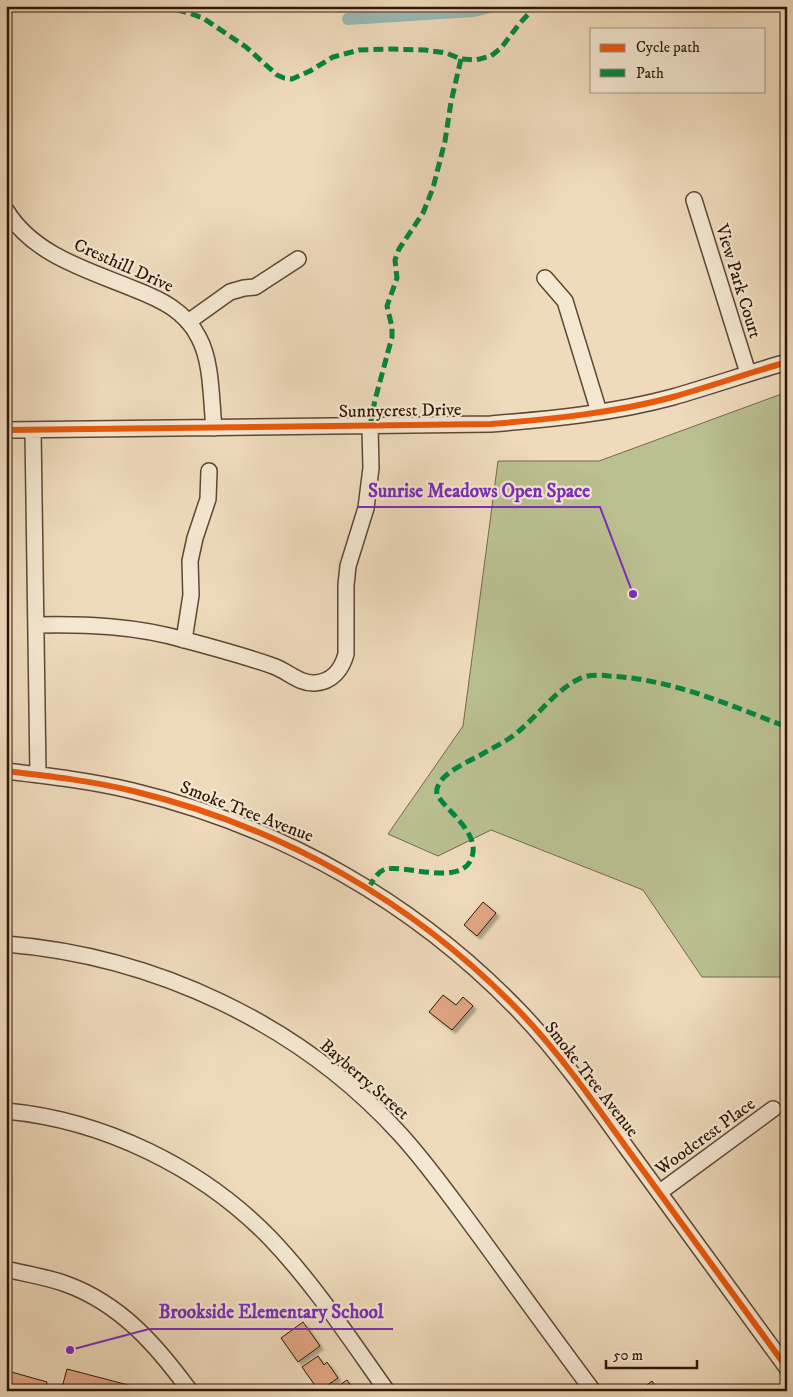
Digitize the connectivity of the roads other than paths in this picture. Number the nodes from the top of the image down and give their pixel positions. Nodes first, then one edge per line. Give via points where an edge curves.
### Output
1 (694, 200) dead end
2 (6, 210) edge
3 (298, 259) dead end
4 (545, 278) dead end
5 (188, 322) junction
6 (787, 362) edge
7 (748, 373) junction
8 (599, 412) junction
9 (370, 426) junction
10 (214, 428) junction
11 (6, 430) edge
12 (33, 430) junction
13 (209, 471) dead end
14 (37, 625) junction
15 (184, 640) junction
16 (6, 771) edge
17 (38, 775) junction
18 (6, 944) edge
19 (772, 1109) dead end
20 (6, 1111) edge
21 (660, 1192) junction
22 (6, 1269) edge
23 (787, 1368) edge
24 (190, 1391) edge
25 (387, 1391) edge
26 (592, 1391) edge

1 - 7 street, View Park Court
2 - 5 street, Cresthill Drive via 38,245 63,260 161,300
3 - 5 street via 255,287 230,292
4 - 8 street via 565,301
5 - 10 street, Cresthill Drive via 199,337 207,358
6 - 7 street, Sunnycrest Drive
7 - 8 street, Sunnycrest Drive via 672,397
8 - 9 street, Sunnycrest Drive via 491,424
9 - 10 street, Sunnycrest Drive
9 - 15 street via 371,468 366,508 348,566 346,654 344,663 335,674 325,681 306,683 274,667
10 - 12 street, Sunnycrest Drive
11 - 12 street, Sunnycrest Drive
12 - 14 street
13 - 15 street via 208,499 190,561 190,596
14 - 15 street via 117,626
14 - 17 street
16 - 17 street, Smoke Tree Avenue
17 - 21 street, Smoke Tree Avenue via 131,790 221,817 308,854 388,901 461,956 523,1015 572,1072
18 - 26 street, Bayberry Street via 80,954 180,983 226,1004 315,1058 374,1107 428,1166
19 - 21 street, Woodcrest Place
20 - 25 street via 57,1119 121,1140 166,1160 234,1205 296,1267
21 - 23 street, Smoke Tree Avenue
22 - 24 street via 49,1278 106,1303 153,1343

